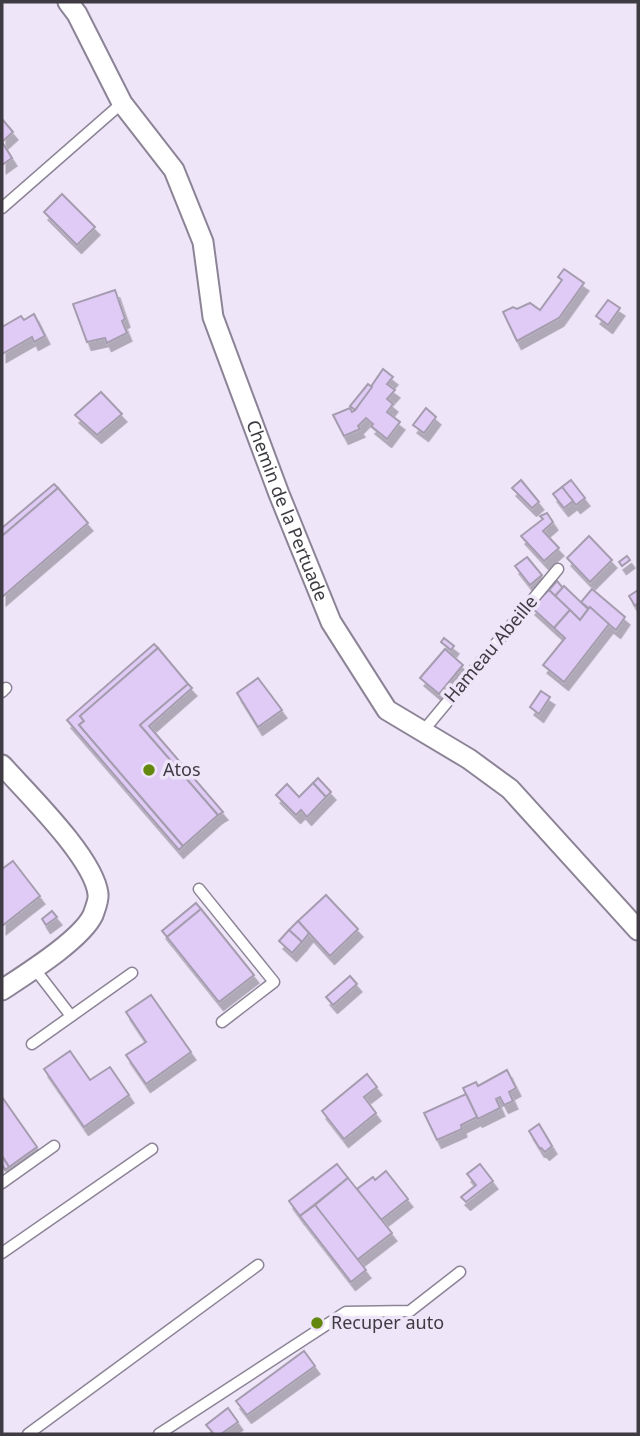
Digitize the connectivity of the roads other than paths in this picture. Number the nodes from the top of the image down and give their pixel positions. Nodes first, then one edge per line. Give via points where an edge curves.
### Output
1 (68, 2) edge
2 (122, 103) junction
3 (2, 208) edge
4 (558, 569) dead end
5 (424, 730) junction
6 (2, 765) edge
7 (199, 889) dead end
8 (638, 930) edge
9 (34, 968) junction
10 (132, 974) dead end
11 (2, 990) edge
12 (71, 1016) junction
13 (222, 1022) dead end
14 (32, 1044) dead end
15 (54, 1146) dead end
16 (152, 1149) dead end
17 (2, 1183) edge
18 (2, 1253) edge
19 (258, 1265) dead end
20 (460, 1272) dead end
21 (28, 1434) edge
22 (159, 1434) edge

1 - 2 street, Chemin de la Pertuade
2 - 3 lane
2 - 5 street, Chemin de la Pertuade via 174,170 203,242 213,317 331,622 387,710
4 - 5 lane, Hameau Abeille
5 - 8 street, Chemin de la Pertuade via 510,789
6 - 9 street via 62,833 91,873 99,896 92,916 78,934
7 - 13 lane via 274,982
9 - 11 street
9 - 12 lane
10 - 12 lane
12 - 14 lane
15 - 17 lane
16 - 18 lane
19 - 21 lane
20 - 22 lane via 410,1311 346,1312

